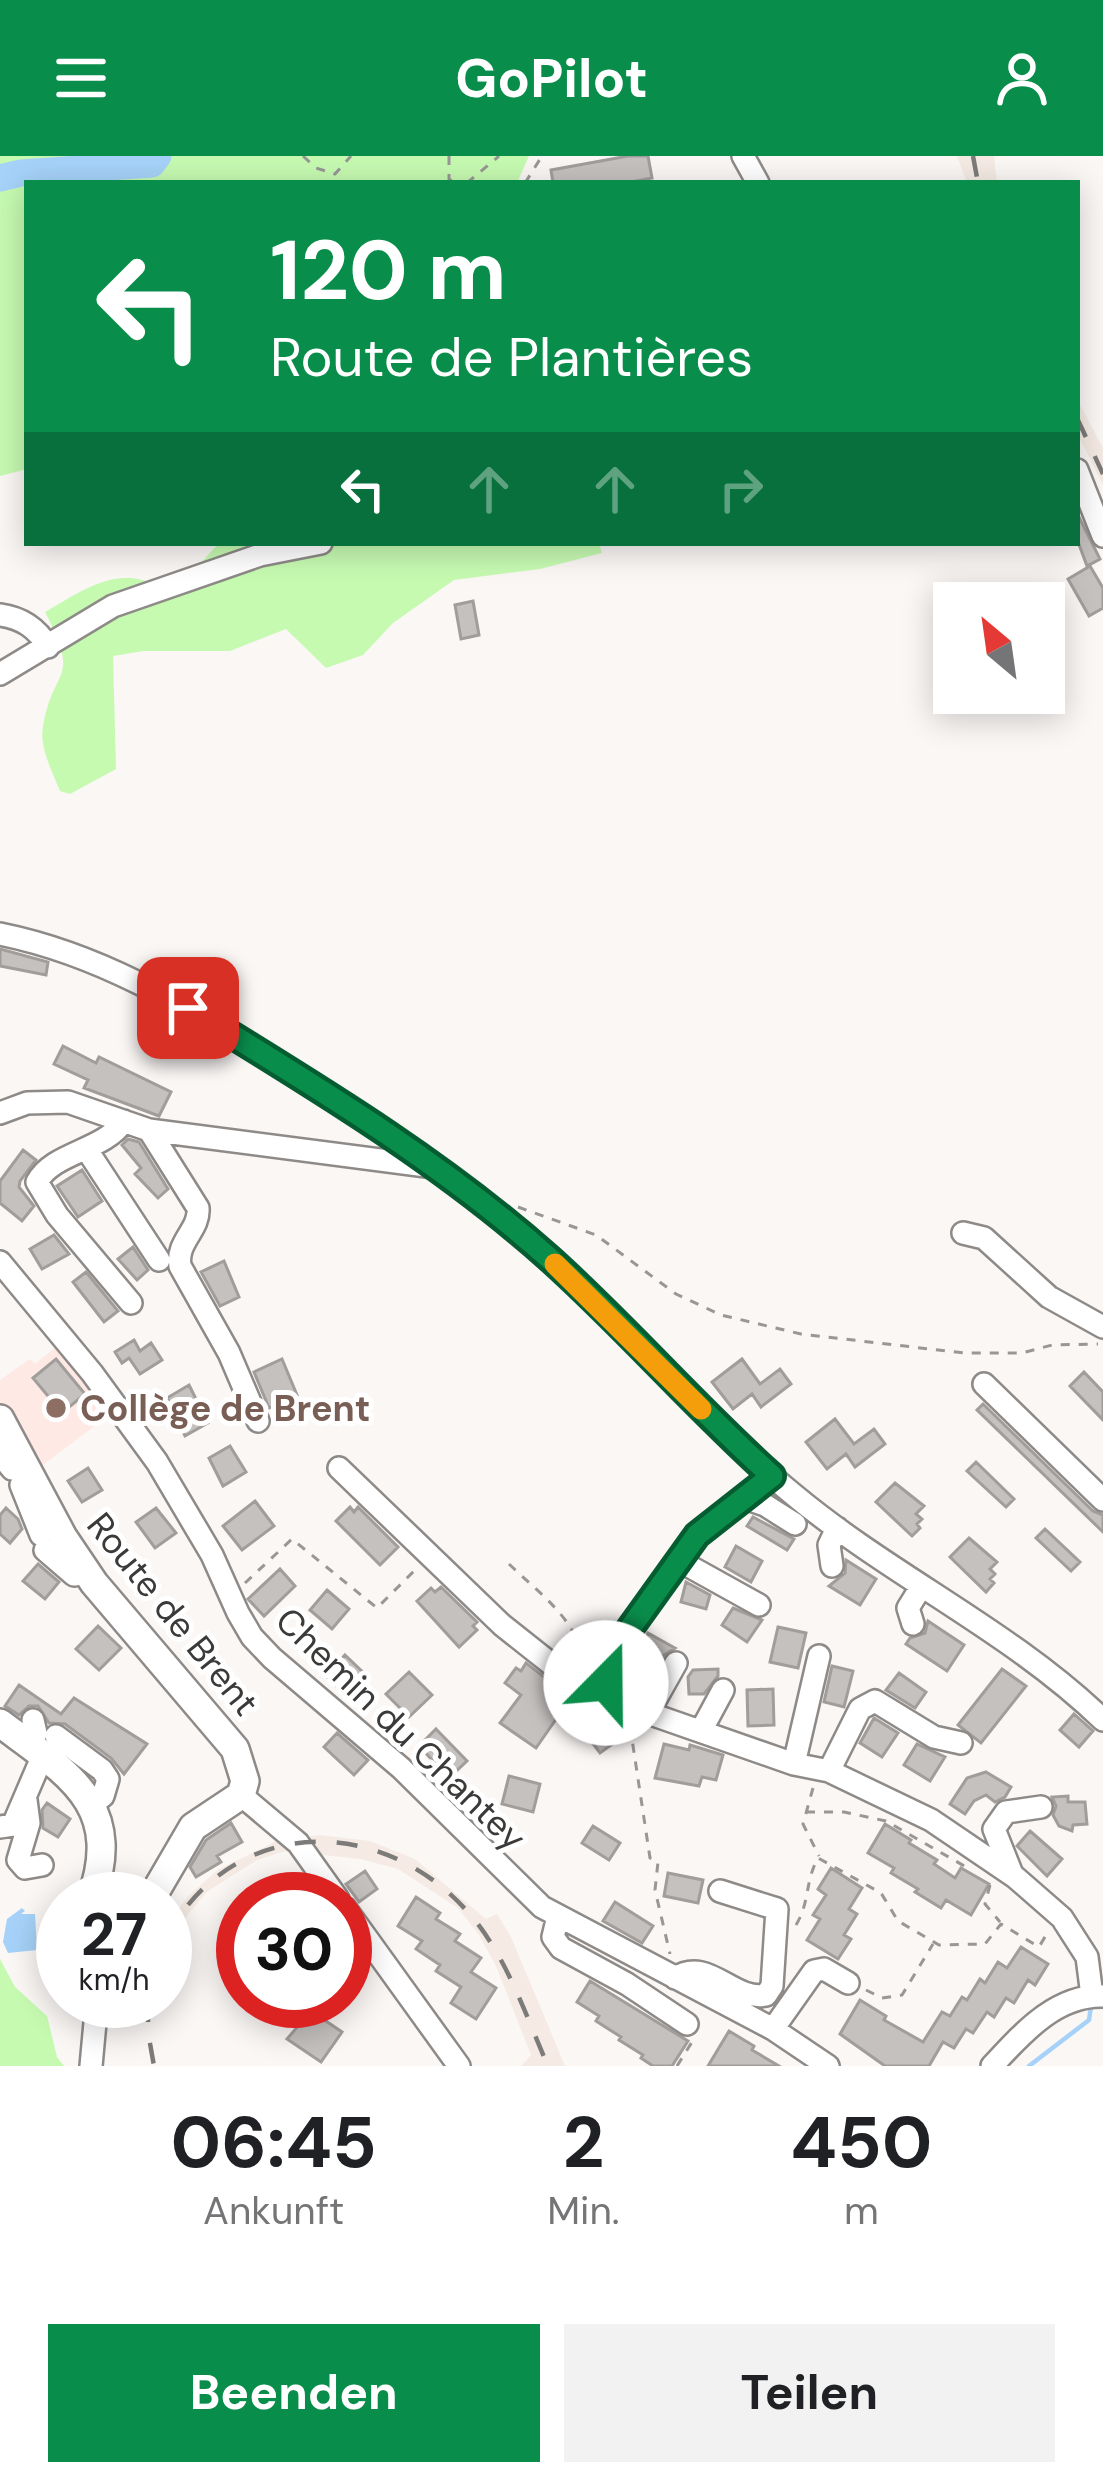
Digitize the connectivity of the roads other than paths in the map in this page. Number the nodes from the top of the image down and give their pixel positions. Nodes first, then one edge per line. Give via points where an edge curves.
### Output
1 (1080, 478) edge
2 (1103, 536) edge
3 (306, 546) edge
4 (0, 615) edge
5 (48, 647) junction
6 (0, 674) edge
7 (0, 934) edge
8 (0, 1113) edge
9 (124, 1121) junction
10 (148, 1130) junction
11 (87, 1150) junction
12 (437, 1167) junction
13 (963, 1233) dead end
14 (159, 1260) dead end
15 (0, 1262) edge
16 (131, 1303) dead end
17 (1103, 1327) edge
18 (984, 1384) dead end
19 (0, 1419) edge
20 (258, 1421) dead end
21 (13, 1464) edge
22 (339, 1468) dead end
23 (772, 1476) junction
24 (745, 1498) junction
25 (1103, 1500) edge
26 (795, 1524) dead end
27 (837, 1528) junction
28 (678, 1560) junction
29 (832, 1566) dead end
30 (87, 1574) junction
31 (921, 1587) junction
32 (759, 1605) dead end
33 (914, 1624) dead end
34 (819, 1656) dead end
35 (676, 1663) dead end
36 (606, 1683) junction
37 (723, 1690) dead end
38 (648, 1713) junction
39 (1103, 1720) edge
40 (0, 1724) edge
41 (702, 1729) junction
42 (41, 1740) junction
43 (961, 1743) dead end
44 (794, 1764) junction
45 (829, 1771) junction
46 (241, 1796) junction
47 (26, 1800) junction
48 (1041, 1808) dead end
49 (0, 1827) edge
50 (42, 1865) dead end
51 (99, 1872) edge
52 (167, 1872) edge
53 (319, 1872) edge
54 (1012, 1875) junction
55 (720, 1891) dead end
56 (558, 1916) junction
57 (372, 1945) edge
58 (673, 1968) junction
59 (848, 1983) road end
60 (1098, 1996) edge
61 (687, 2024) dead end
62 (96, 2028) edge
63 (773, 2029) junction
64 (92, 2066) edge
65 (459, 2066) edge
66 (828, 2066) edge
67 (992, 2066) edge

1 - 2 street
3 - 5 street via 125,601
4 - 5 street via 28,623
5 - 6 street
7 - 12 street via 151,986
8 - 9 street via 68,1102
9 - 10 street
9 - 11 street
10 - 12 street
10 - 20 street via 198,1208 180,1266
11 - 14 street
11 - 16 street via 37,1182
12 - 23 street via 551,1260
13 - 17 street via 984,1238 1049,1297
15 - 56 street, Chemin du Chantey via 157,1462 252,1637
18 - 25 street
19 - 21 main road, Route de Brent
21 - 30 main road, Route de Brent
21 - 30 street via 43,1542 74,1575
22 - 36 street via 502,1625 555,1667
23 - 24 street
23 - 27 street
24 - 26 street
24 - 28 street
27 - 29 street
27 - 31 street
28 - 32 street
28 - 36 street via 608,1659
30 - 46 main road, Route de Brent via 235,1749
31 - 33 street via 908,1608
31 - 39 street
34 - 44 street
35 - 38 street
36 - 38 street
37 - 41 street
38 - 41 street
40 - 42 main road
41 - 44 street
42 - 47 street
42 - 51 main road via 92,1804 103,1845
43 - 45 street via 875,1701 860,1709
44 - 45 street
45 - 54 street via 931,1820
46 - 52 main road via 193,1827
46 - 53 street via 298,1843
47 - 49 street via 13,1825
47 - 50 street via 29,1823 18,1860 25,1868
48 - 54 street via 1006,1813 994,1829
54 - 60 street via 1073,1931
55 - 58 street via 777,1909 772,1986 754,1997 702,1971
56 - 58 street, Chemin du Chantey
56 - 61 street via 560,1948
57 - 65 street
58 - 63 street, Chemin du Chantey
59 - 63 street via 814,1971
60 - 67 street via 1057,2007
62 - 64 street
63 - 66 street, Chemin du Chantey

